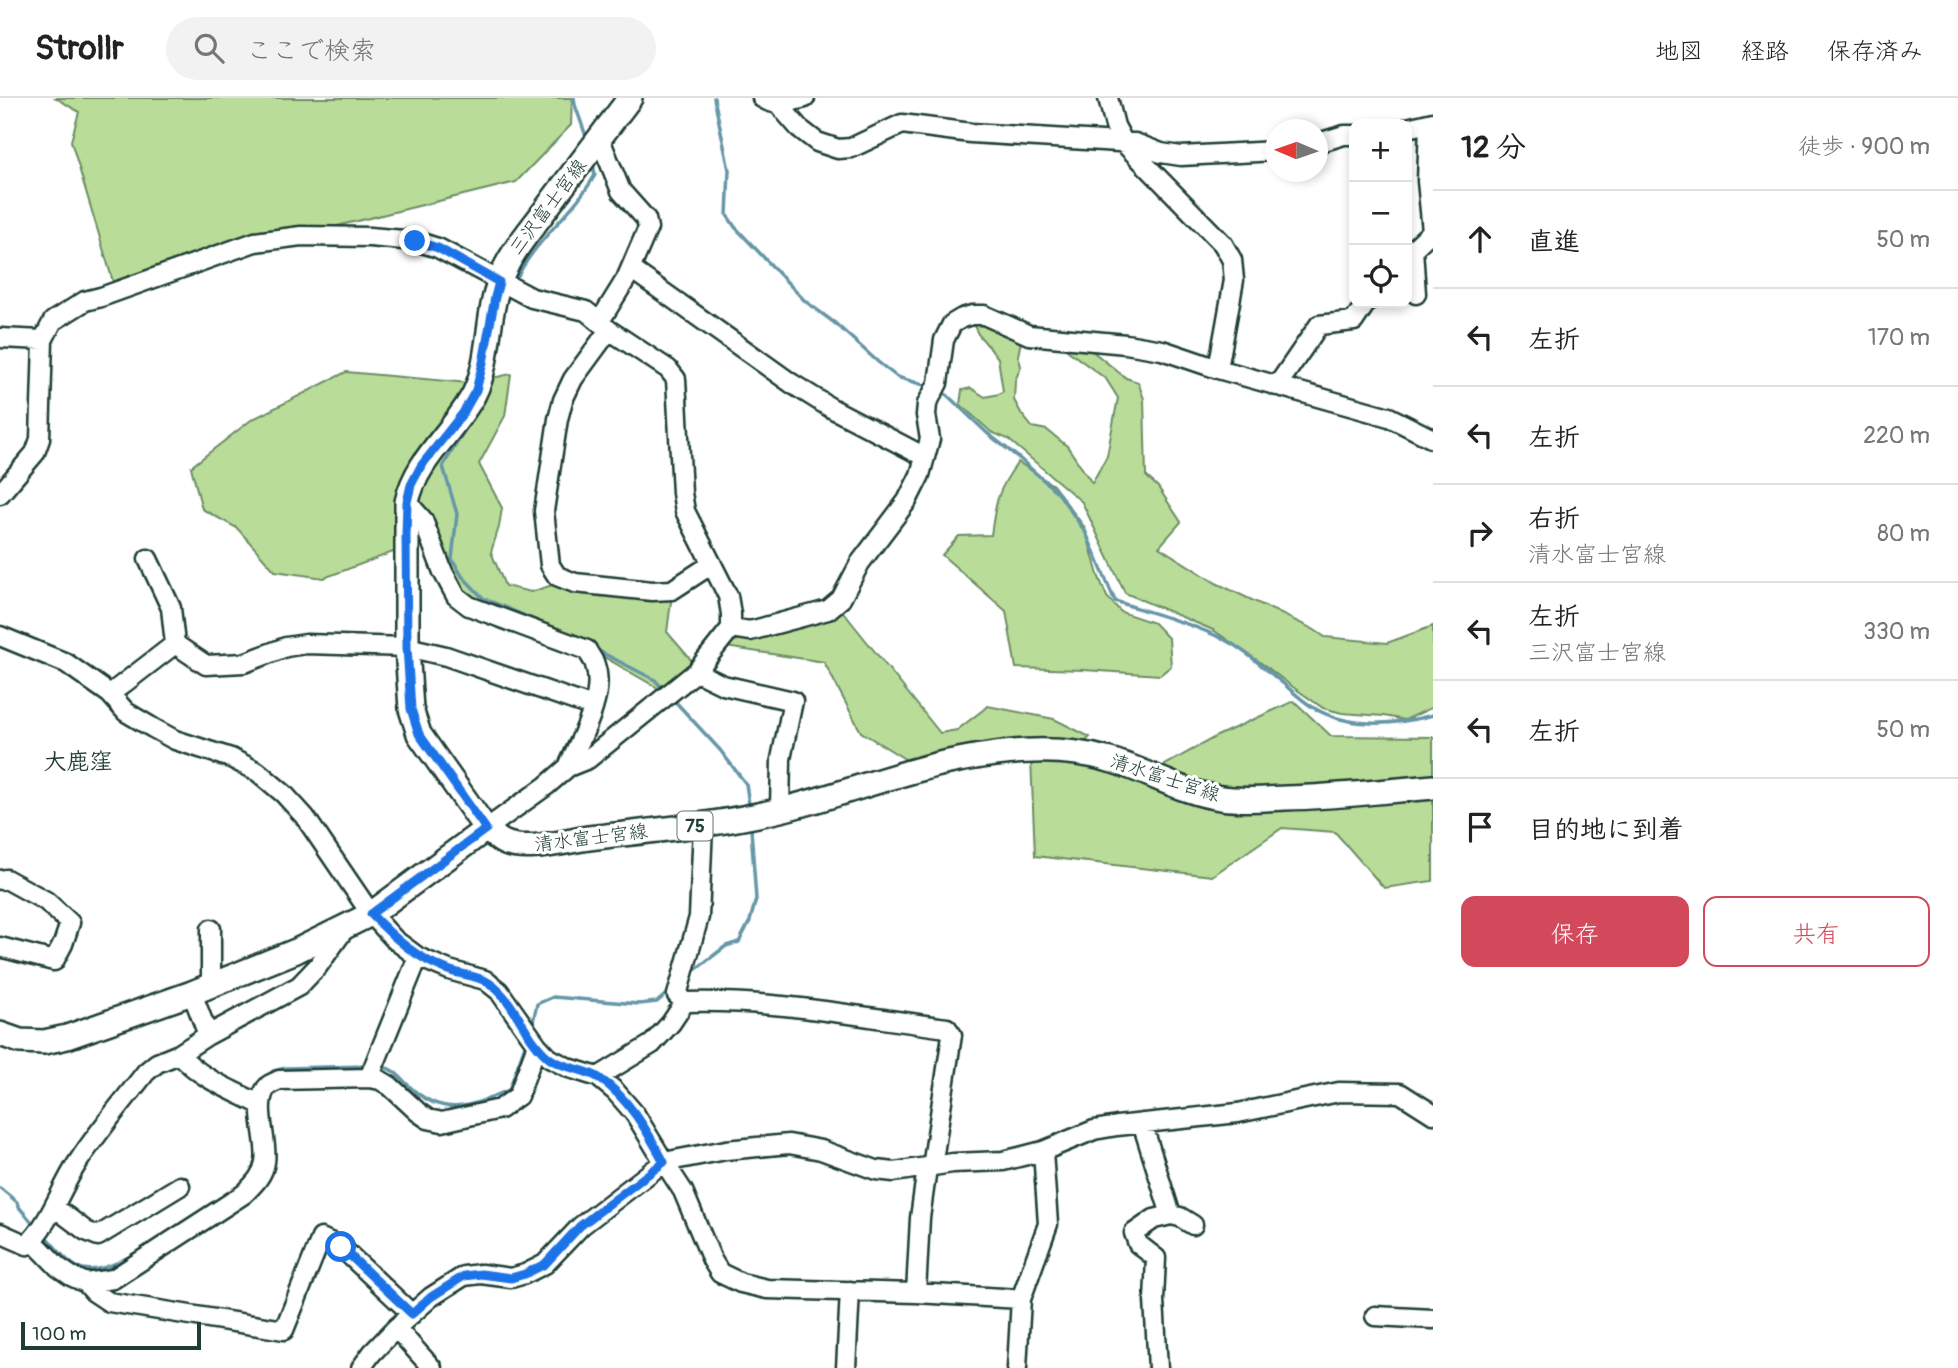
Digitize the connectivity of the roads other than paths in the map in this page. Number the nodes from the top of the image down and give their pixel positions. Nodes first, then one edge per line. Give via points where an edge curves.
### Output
1 (631, 98) edge
2 (762, 98) edge
3 (805, 98) edge
4 (1108, 98) edge
5 (779, 105) junction
6 (1431, 122) edge
7 (1412, 127) edge
8 (1349, 135) edge
9 (1328, 140) edge
10 (1124, 143) junction
11 (594, 146) junction
12 (1265, 152) edge
13 (631, 269) junction
14 (507, 285) junction
15 (1419, 293) edge
16 (1363, 308) edge
17 (604, 326) junction
18 (0, 338) edge
19 (43, 340) junction
20 (1218, 369) junction
21 (1276, 386) junction
22 (1433, 439) edge
23 (925, 457) junction
24 (0, 494) edge
25 (407, 502) junction
26 (148, 559) dead end
27 (712, 564) junction
28 (731, 628) junction
29 (0, 636) edge
30 (175, 644) junction
31 (407, 647) junction
32 (696, 672) junction
33 (110, 694) junction
34 (593, 707) junction
35 (568, 767) junction
36 (1433, 787) edge
37 (780, 810) junction
38 (703, 826) junction
39 (486, 829) junction
40 (0, 880) edge
41 (371, 914) junction
42 (349, 924) junction
43 (211, 929) dead end
44 (0, 947) edge
45 (418, 957) junction
46 (202, 989) junction
47 (685, 1002) junction
48 (0, 1034) edge
49 (208, 1035) junction
50 (537, 1045) junction
51 (179, 1054) junction
52 (598, 1077) junction
53 (369, 1078) junction
54 (257, 1103) junction
55 (1433, 1114) edge
56 (1142, 1123) junction
57 (1043, 1152) junction
58 (664, 1162) junction
59 (929, 1168) junction
60 (180, 1186) dead end
61 (54, 1207) junction
62 (1171, 1215) junction
63 (1193, 1225) dead end
64 (0, 1233) edge
65 (32, 1240) junction
66 (86, 1283) junction
67 (850, 1291) junction
68 (916, 1293) junction
69 (1021, 1299) junction
70 (412, 1314) junction
71 (1375, 1316) dead end
72 (1433, 1319) edge
73 (396, 1328) junction
74 (361, 1368) edge
75 (432, 1368) edge
76 (845, 1368) edge
77 (1017, 1368) edge
78 (1158, 1368) edge

1 - 11 main road, 三沢富士宮線
2 - 5 street
3 - 5 street
4 - 10 street
5 - 10 street via 817,142 838,149 851,148 902,124
6 - 7 street
6 - 15 street via 1427,181 1432,232 1413,249
8 - 9 street
10 - 12 street via 1181,156
10 - 20 street via 1223,244 1233,260 1234,280
11 - 13 street via 621,191 646,219 648,229
11 - 14 main road, 三沢富士宮線 via 508,260
13 - 17 street
13 - 23 street via 791,383
14 - 17 street via 539,301 586,311
14 - 19 street via 438,248 415,241 292,237 255,242 85,301 53,321
14 - 25 main road, 三沢富士宮線 via 495,297 476,390 421,466
16 - 21 street via 1354,321 1319,325
17 - 27 street via 676,379 685,511
17 - 27 street via 573,379 558,419 544,511 550,565 557,576 575,583 652,591 672,590
18 - 19 street
19 - 24 street via 40,439 35,453
20 - 21 street
20 - 23 street via 1162,350 1029,335 984,315 962,318 952,324 944,340 938,383 927,404 930,439
21 - 22 street via 1388,417
23 - 28 street via 907,501 859,563 841,599 828,610 750,631
25 - 31 main road, 三沢富士宮線
25 - 34 street via 423,520 456,596 469,606 587,650 598,687
26 - 30 street via 171,608
27 - 28 street via 728,596
28 - 32 street
29 - 33 street via 66,663
30 - 31 street via 206,665 244,663 306,644
30 - 33 street
31 - 34 street
31 - 39 main road, 三沢富士宮線 via 411,709 419,734
32 - 35 street via 588,759
32 - 37 street via 723,685 793,701 781,759
33 - 41 street via 126,712 153,729 231,758 267,779 305,817
34 - 35 street
35 - 39 street
36 - 37 main road, 清水富士宮線 / 75 via 1315,797 1220,798 1106,758 1016,751 892,776
37 - 38 main road, 清水富士宮線 / 75
38 - 39 main road, 清水富士宮線 / 75 via 532,846 503,842
38 - 47 street via 699,917 677,995
39 - 41 main road
40 - 44 street via 46,901 70,923 54,961
41 - 42 main road
41 - 45 street
42 - 46 main road
42 - 49 street via 299,986
43 - 46 street
45 - 50 street via 485,980 499,990
45 - 53 street
46 - 48 main road via 67,1037 20,1041
46 - 49 street
47 - 52 street via 652,1044
47 - 59 street via 780,1006 947,1028 951,1035
49 - 51 street
50 - 52 street via 569,1068
50 - 53 street via 518,1096 500,1109 442,1122 429,1119 390,1086
51 - 54 street via 211,1081
51 - 61 street via 146,1072 78,1163
52 - 58 street via 635,1114
53 - 54 street via 279,1080
54 - 66 street via 265,1161 258,1181 113,1279
55 - 56 street via 1400,1093 1339,1092 1238,1113
56 - 57 street via 1094,1130
56 - 62 street
57 - 59 street
57 - 69 street via 1048,1224
58 - 59 street via 789,1143 876,1170
58 - 67 street via 683,1191 720,1273 767,1289
58 - 70 street via 580,1226 545,1264 511,1278 464,1276
59 - 68 street via 920,1218
60 - 61 street via 98,1236
61 - 65 street
62 - 63 street
62 - 78 street via 1154,1219 1134,1233 1138,1244 1156,1258
64 - 65 street via 27,1245
65 - 66 street via 58,1267
66 - 70 street via 109,1302 284,1330 321,1238 341,1247
67 - 68 street
67 - 76 street
68 - 69 street
69 - 77 street
70 - 73 street
71 - 72 street
73 - 74 street
73 - 75 street

